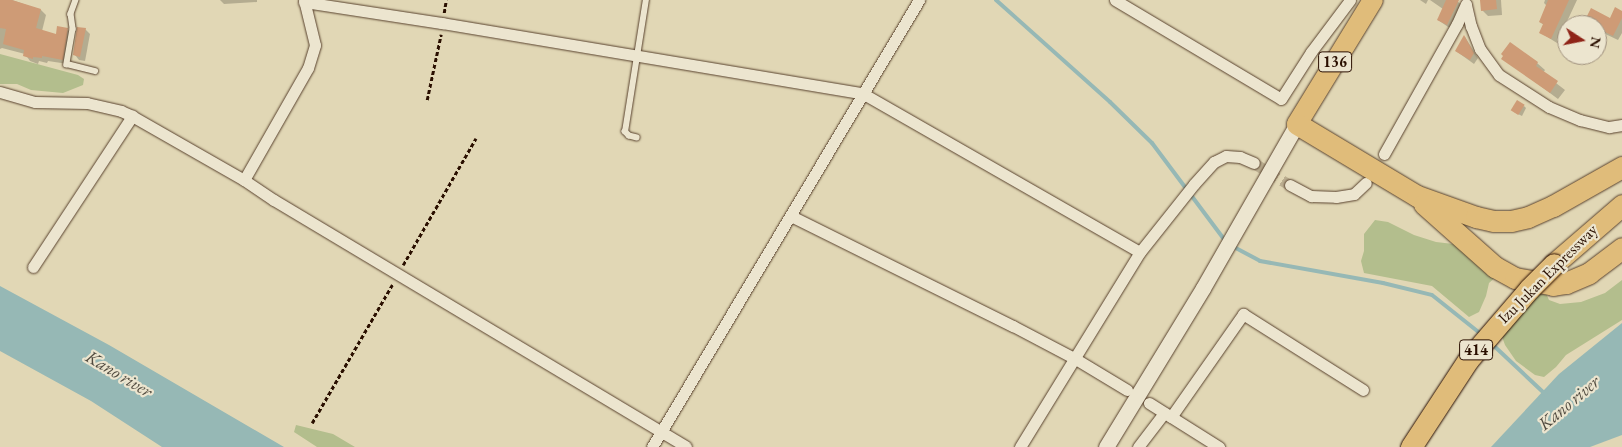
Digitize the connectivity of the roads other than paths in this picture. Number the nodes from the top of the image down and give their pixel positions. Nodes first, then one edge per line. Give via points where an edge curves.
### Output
1 (76, 0) edge
2 (646, 0) edge
3 (918, 0) edge
4 (1115, 0) edge
5 (1350, 0) edge
6 (1373, 0) edge
7 (304, 1) edge
8 (1466, 3) edge
9 (638, 55) junction
10 (95, 71) dead end
11 (0, 92) edge
12 (862, 93) junction
13 (132, 116) junction
14 (1298, 124) junction
15 (1622, 125) edge
16 (637, 138) dead end
17 (1384, 154) dead end
18 (1254, 163) tunnel mouth
19 (1622, 166) edge
20 (244, 180) junction
21 (1366, 183) dead end
22 (1290, 185) tunnel mouth
23 (1417, 196) junction
24 (1622, 205) edge
25 (791, 216) junction
26 (1622, 248) edge
27 (1140, 252) junction
28 (33, 267) dead end
29 (1074, 358) junction
30 (1127, 390) dead end
31 (1363, 390) dead end
32 (1149, 403) dead end
33 (1167, 415) junction
34 (661, 432) junction
35 (652, 447) edge
36 (686, 447) edge
37 (1020, 447) edge
38 (1106, 447) edge
39 (1138, 447) edge
40 (1219, 447) edge
41 (1411, 447) edge

1 - 10 lane via 71,14 73,29 67,64
2 - 9 lane
3 - 12 street
4 - 5 street via 1281,99
6 - 14 highway, 136
7 - 9 street
7 - 20 street via 315,45 308,68
8 - 15 street via 1480,49 1500,75 1549,107 1580,120 1609,127
8 - 17 street
9 - 12 street
9 - 16 lane via 625,132
11 - 13 street via 35,102 87,103 121,110
12 - 25 street
12 - 27 street
13 - 20 street
13 - 28 street
14 - 23 highway
14 - 38 street via 1204,288
18 - 27 street via 1232,156 1214,162
19 - 23 highway via 1553,206 1511,221 1476,218
20 - 34 street
21 - 22 street via 1354,194 1336,197 1311,196
23 - 26 highway via 1495,267 1515,278 1553,285 1566,282 1589,273
24 - 41 highway, Izu Jukan Expressway / 414, bridge via 1554,264 1523,296 1468,360
25 - 29 street
25 - 34 street
27 - 29 street
29 - 30 street
29 - 37 street
31 - 33 street via 1243,314
32 - 33 street
33 - 39 street
33 - 40 street
34 - 35 street
34 - 36 street

